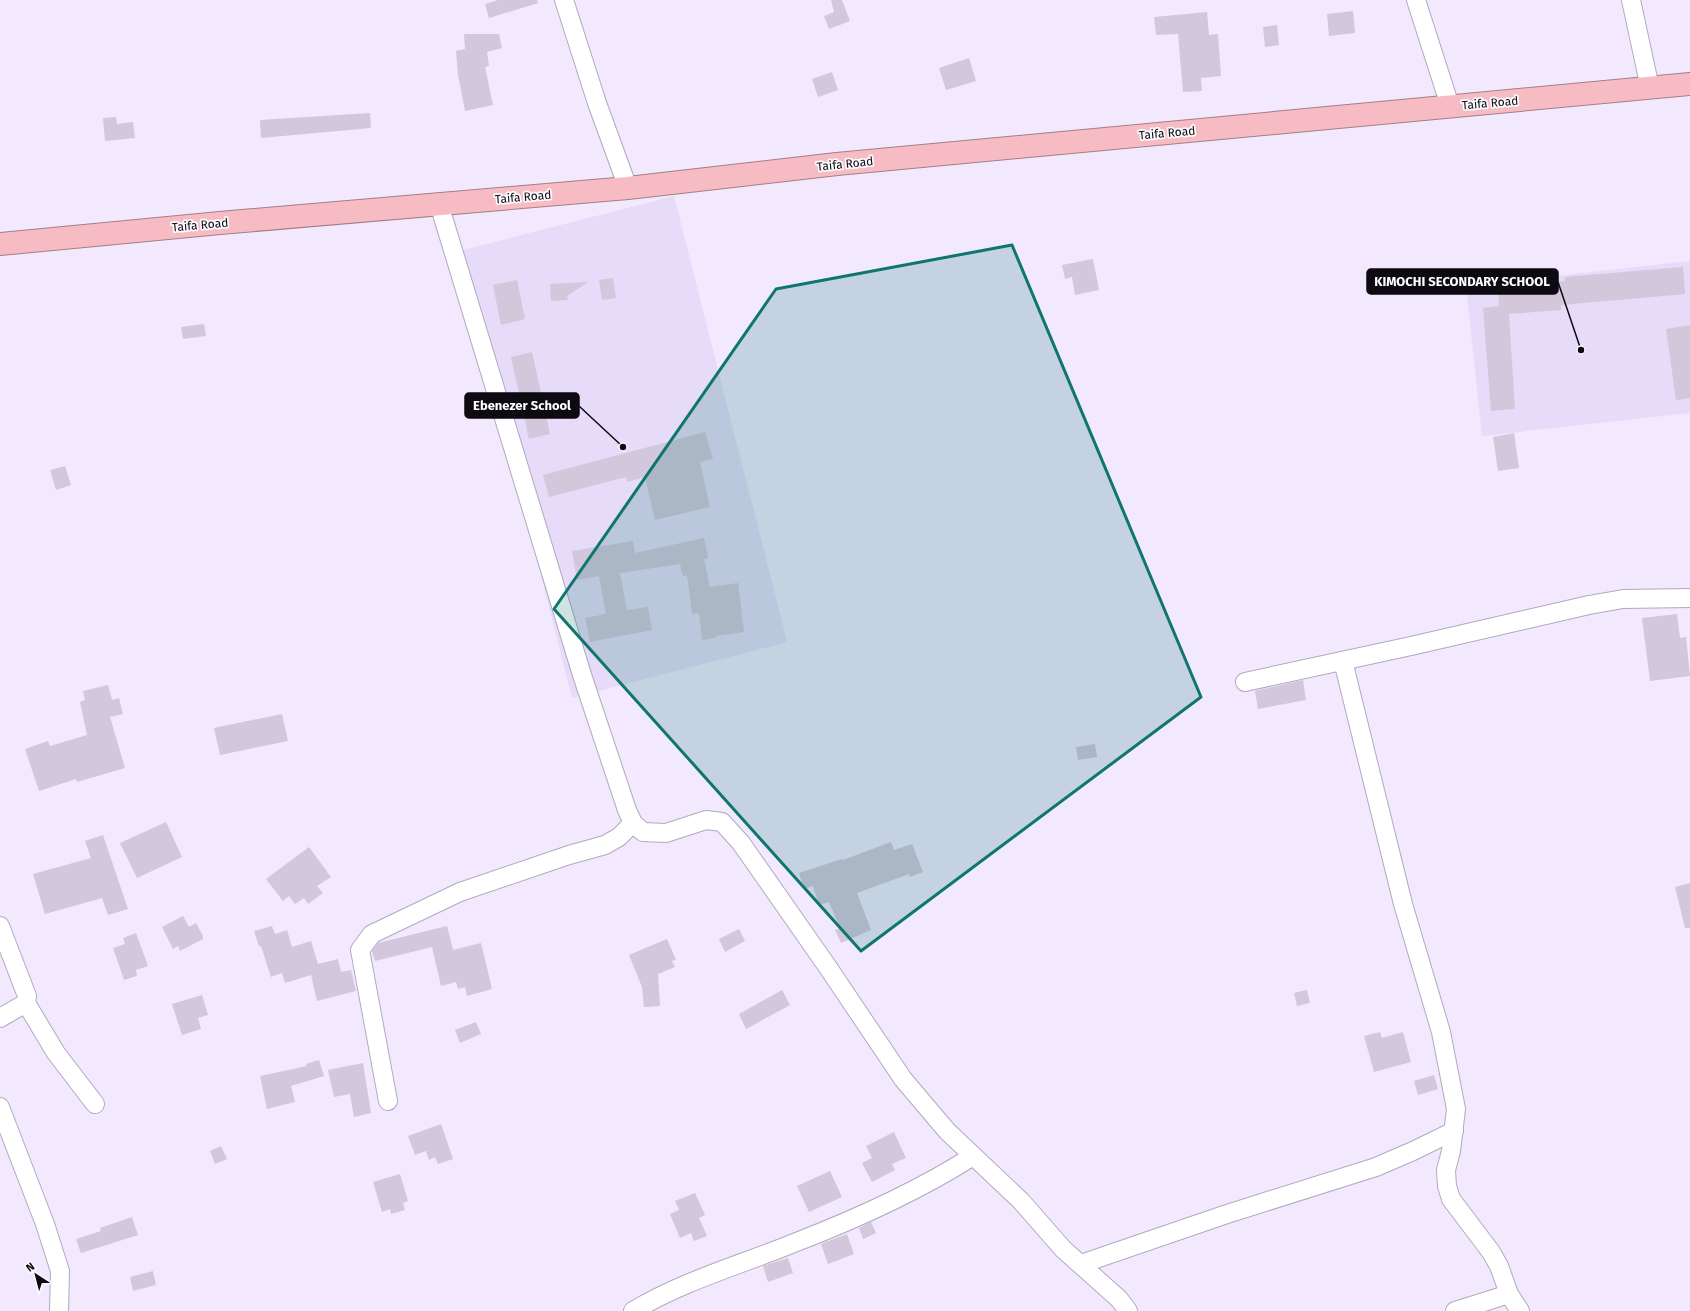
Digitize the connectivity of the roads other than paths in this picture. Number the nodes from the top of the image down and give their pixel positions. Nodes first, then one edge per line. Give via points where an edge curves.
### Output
1 (564, 0) edge
2 (1416, 0) edge
3 (1631, 0) edge
4 (1650, 88) junction
5 (1689, 88) edge
6 (1450, 106) junction
7 (628, 188) junction
8 (439, 204) junction
9 (0, 244) edge
10 (1690, 598) edge
11 (1343, 661) junction
12 (1245, 682) dead end
13 (633, 823) junction
14 (0, 926) edge
15 (26, 1002) junction
16 (0, 1018) edge
17 (388, 1101) dead end
18 (96, 1104) dead end
19 (0, 1107) edge
20 (1454, 1130) junction
21 (973, 1156) junction
22 (1081, 1264) junction
23 (1509, 1294) junction
24 (59, 1311) edge
25 (633, 1311) edge
26 (1128, 1311) edge
27 (1455, 1311) edge
28 (1520, 1311) edge

1 - 7 street
2 - 6 street
3 - 4 street
4 - 5 highway, Taifa Road
4 - 6 highway, Taifa Road
6 - 7 highway, Taifa Road via 853,163
7 - 8 highway, Taifa Road
8 - 9 highway, Taifa Road
8 - 13 street via 582,674
10 - 11 street via 1623,600 1589,605
11 - 12 street
11 - 20 street via 1403,904 1441,1032 1456,1109
13 - 17 street via 619,837 605,845 460,892 372,934 360,950
13 - 21 street via 643,832 666,833 706,820 722,822 745,849 903,1080 947,1131
14 - 15 street via 23,983
15 - 16 street
15 - 18 street via 56,1053
19 - 24 street via 60,1271
20 - 22 street via 1376,1167 1226,1214
20 - 23 street via 1446,1170 1451,1199 1491,1252
21 - 22 street via 1022,1201 1059,1244
21 - 25 street via 938,1178 883,1206 659,1296
22 - 26 street via 1119,1299
23 - 27 street
23 - 28 street

